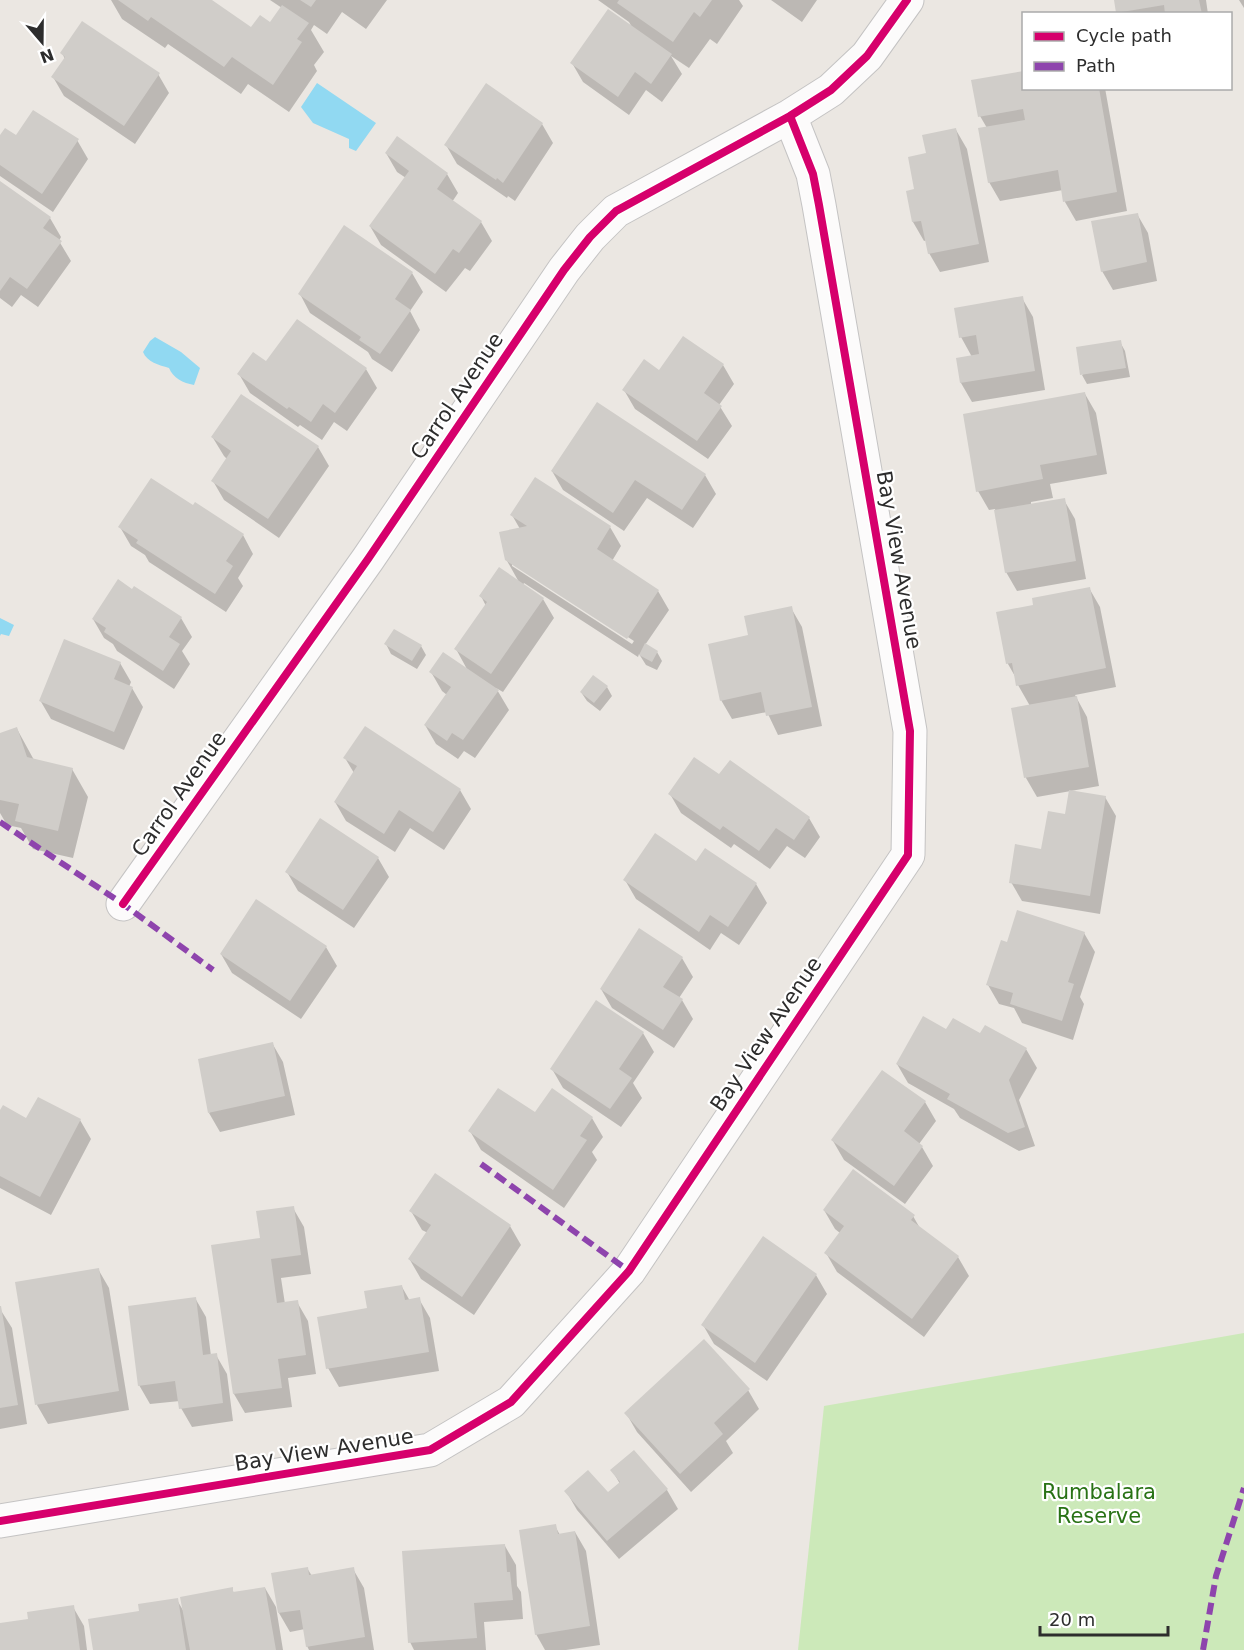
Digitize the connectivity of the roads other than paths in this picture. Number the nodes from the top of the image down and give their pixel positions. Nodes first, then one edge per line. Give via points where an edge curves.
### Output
1 (907, 0) edge
2 (790, 116) junction
3 (123, 904) dead end
4 (0, 1521) edge

1 - 2 street, Carrol Avenue via 867,56 831,90
2 - 3 street, Carrol Avenue via 616,211 590,237
2 - 4 street, Bay View Avenue via 813,174 910,731 908,855 629,1271 511,1402 430,1450

